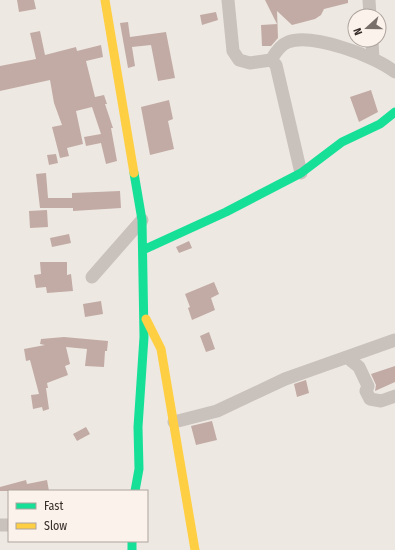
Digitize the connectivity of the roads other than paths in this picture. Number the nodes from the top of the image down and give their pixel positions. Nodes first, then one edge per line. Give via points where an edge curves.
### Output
1 (105, 0) edge
2 (228, 0) edge
3 (372, 48) edge
4 (373, 59) junction
5 (271, 60) junction
6 (395, 72) edge
7 (395, 112) edge
8 (301, 173) junction
9 (142, 220) junction
10 (143, 250) junction
11 (92, 277) dead end
12 (144, 314) junction
13 (395, 340) edge
14 (348, 358) junction
15 (395, 396) edge
16 (174, 422) junction
17 (135, 490) edge
18 (195, 550) edge

1 - 9 street
2 - 5 street via 233,50 239,60 250,63
3 - 4 street
4 - 5 street via 325,43 300,40 287,42
4 - 6 street via 386,64
5 - 8 street via 276,65
7 - 8 street via 380,124 342,142
8 - 10 street via 226,212
9 - 10 street
9 - 11 street
10 - 12 street
12 - 16 street via 161,349
12 - 17 street via 138,427 139,469
13 - 14 street
14 - 15 street via 359,368 368,386 366,392 370,399 381,401
14 - 16 street via 285,379 217,411
16 - 18 street

